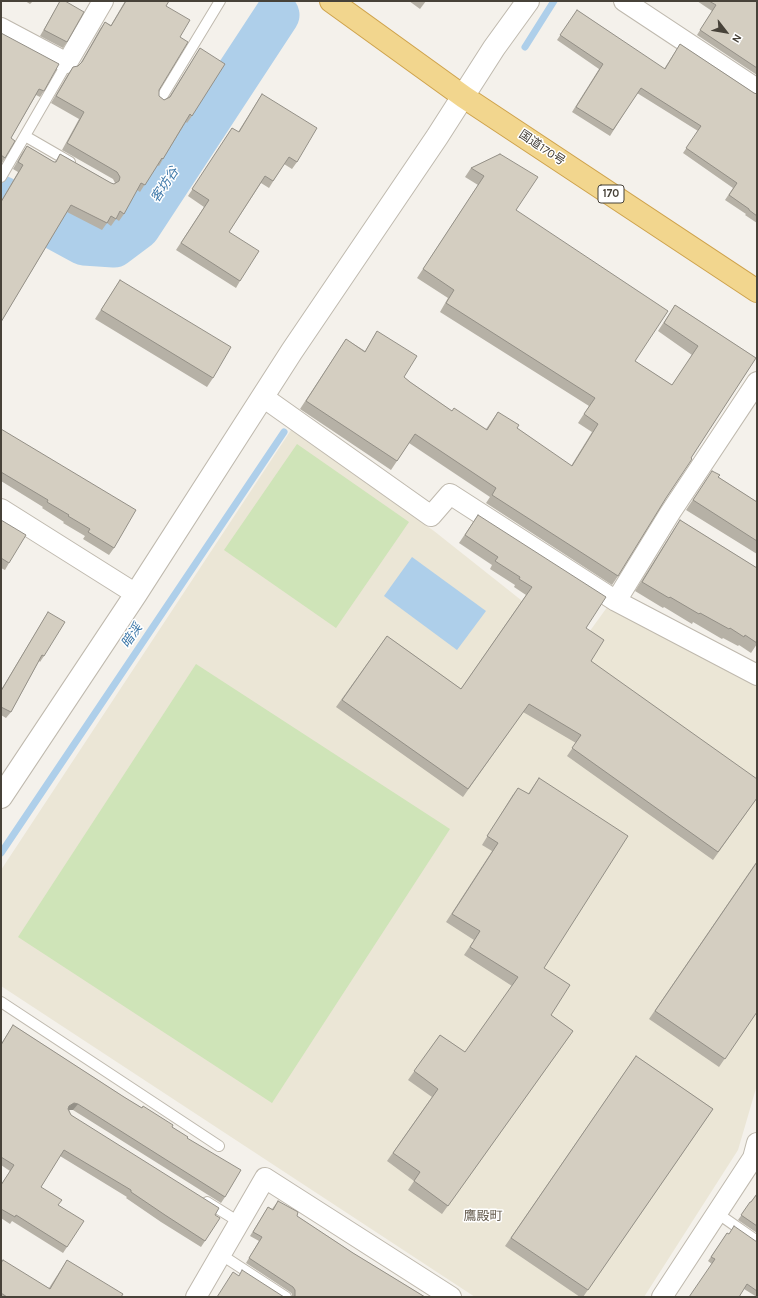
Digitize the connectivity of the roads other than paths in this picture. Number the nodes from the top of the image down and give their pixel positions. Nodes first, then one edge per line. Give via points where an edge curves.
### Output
1 (103, 1) edge
2 (220, 1) edge
3 (331, 1) edge
4 (528, 1) edge
5 (624, 1) edge
6 (1, 28) edge
7 (67, 63) junction
8 (757, 89) edge
9 (464, 97) junction
10 (160, 100) edge
11 (25, 136) junction
12 (76, 166) edge
13 (1, 177) edge
14 (757, 291) edge
15 (757, 382) edge
16 (263, 397) junction
17 (1, 509) edge
18 (136, 594) junction
19 (616, 601) junction
20 (757, 675) edge
21 (1, 797) edge
22 (1, 1002) edge
23 (757, 1143) edge
24 (219, 1146) dead end
25 (198, 1197) edge
26 (717, 1213) junction
27 (239, 1222) junction
28 (757, 1241) edge
29 (220, 1254) junction
30 (196, 1297) edge
31 (286, 1297) edge
32 (451, 1297) edge
33 (662, 1297) edge

1 - 7 street
2 - 10 lane
3 - 9 highway, 国道170号 / 170
4 - 9 street via 494,48
5 - 8 street
6 - 7 street
7 - 11 lane
9 - 14 highway, 国道170号 / 170
9 - 16 street
11 - 12 lane
11 - 13 lane
15 - 19 street via 676,517
16 - 18 street
16 - 19 street via 431,516 450,494
17 - 18 street
18 - 21 street
19 - 20 street
22 - 24 lane
23 - 26 street via 753,1158
25 - 27 lane
26 - 28 lane
26 - 33 street
27 - 29 street
27 - 32 street via 265,1178
29 - 30 street
29 - 31 lane

